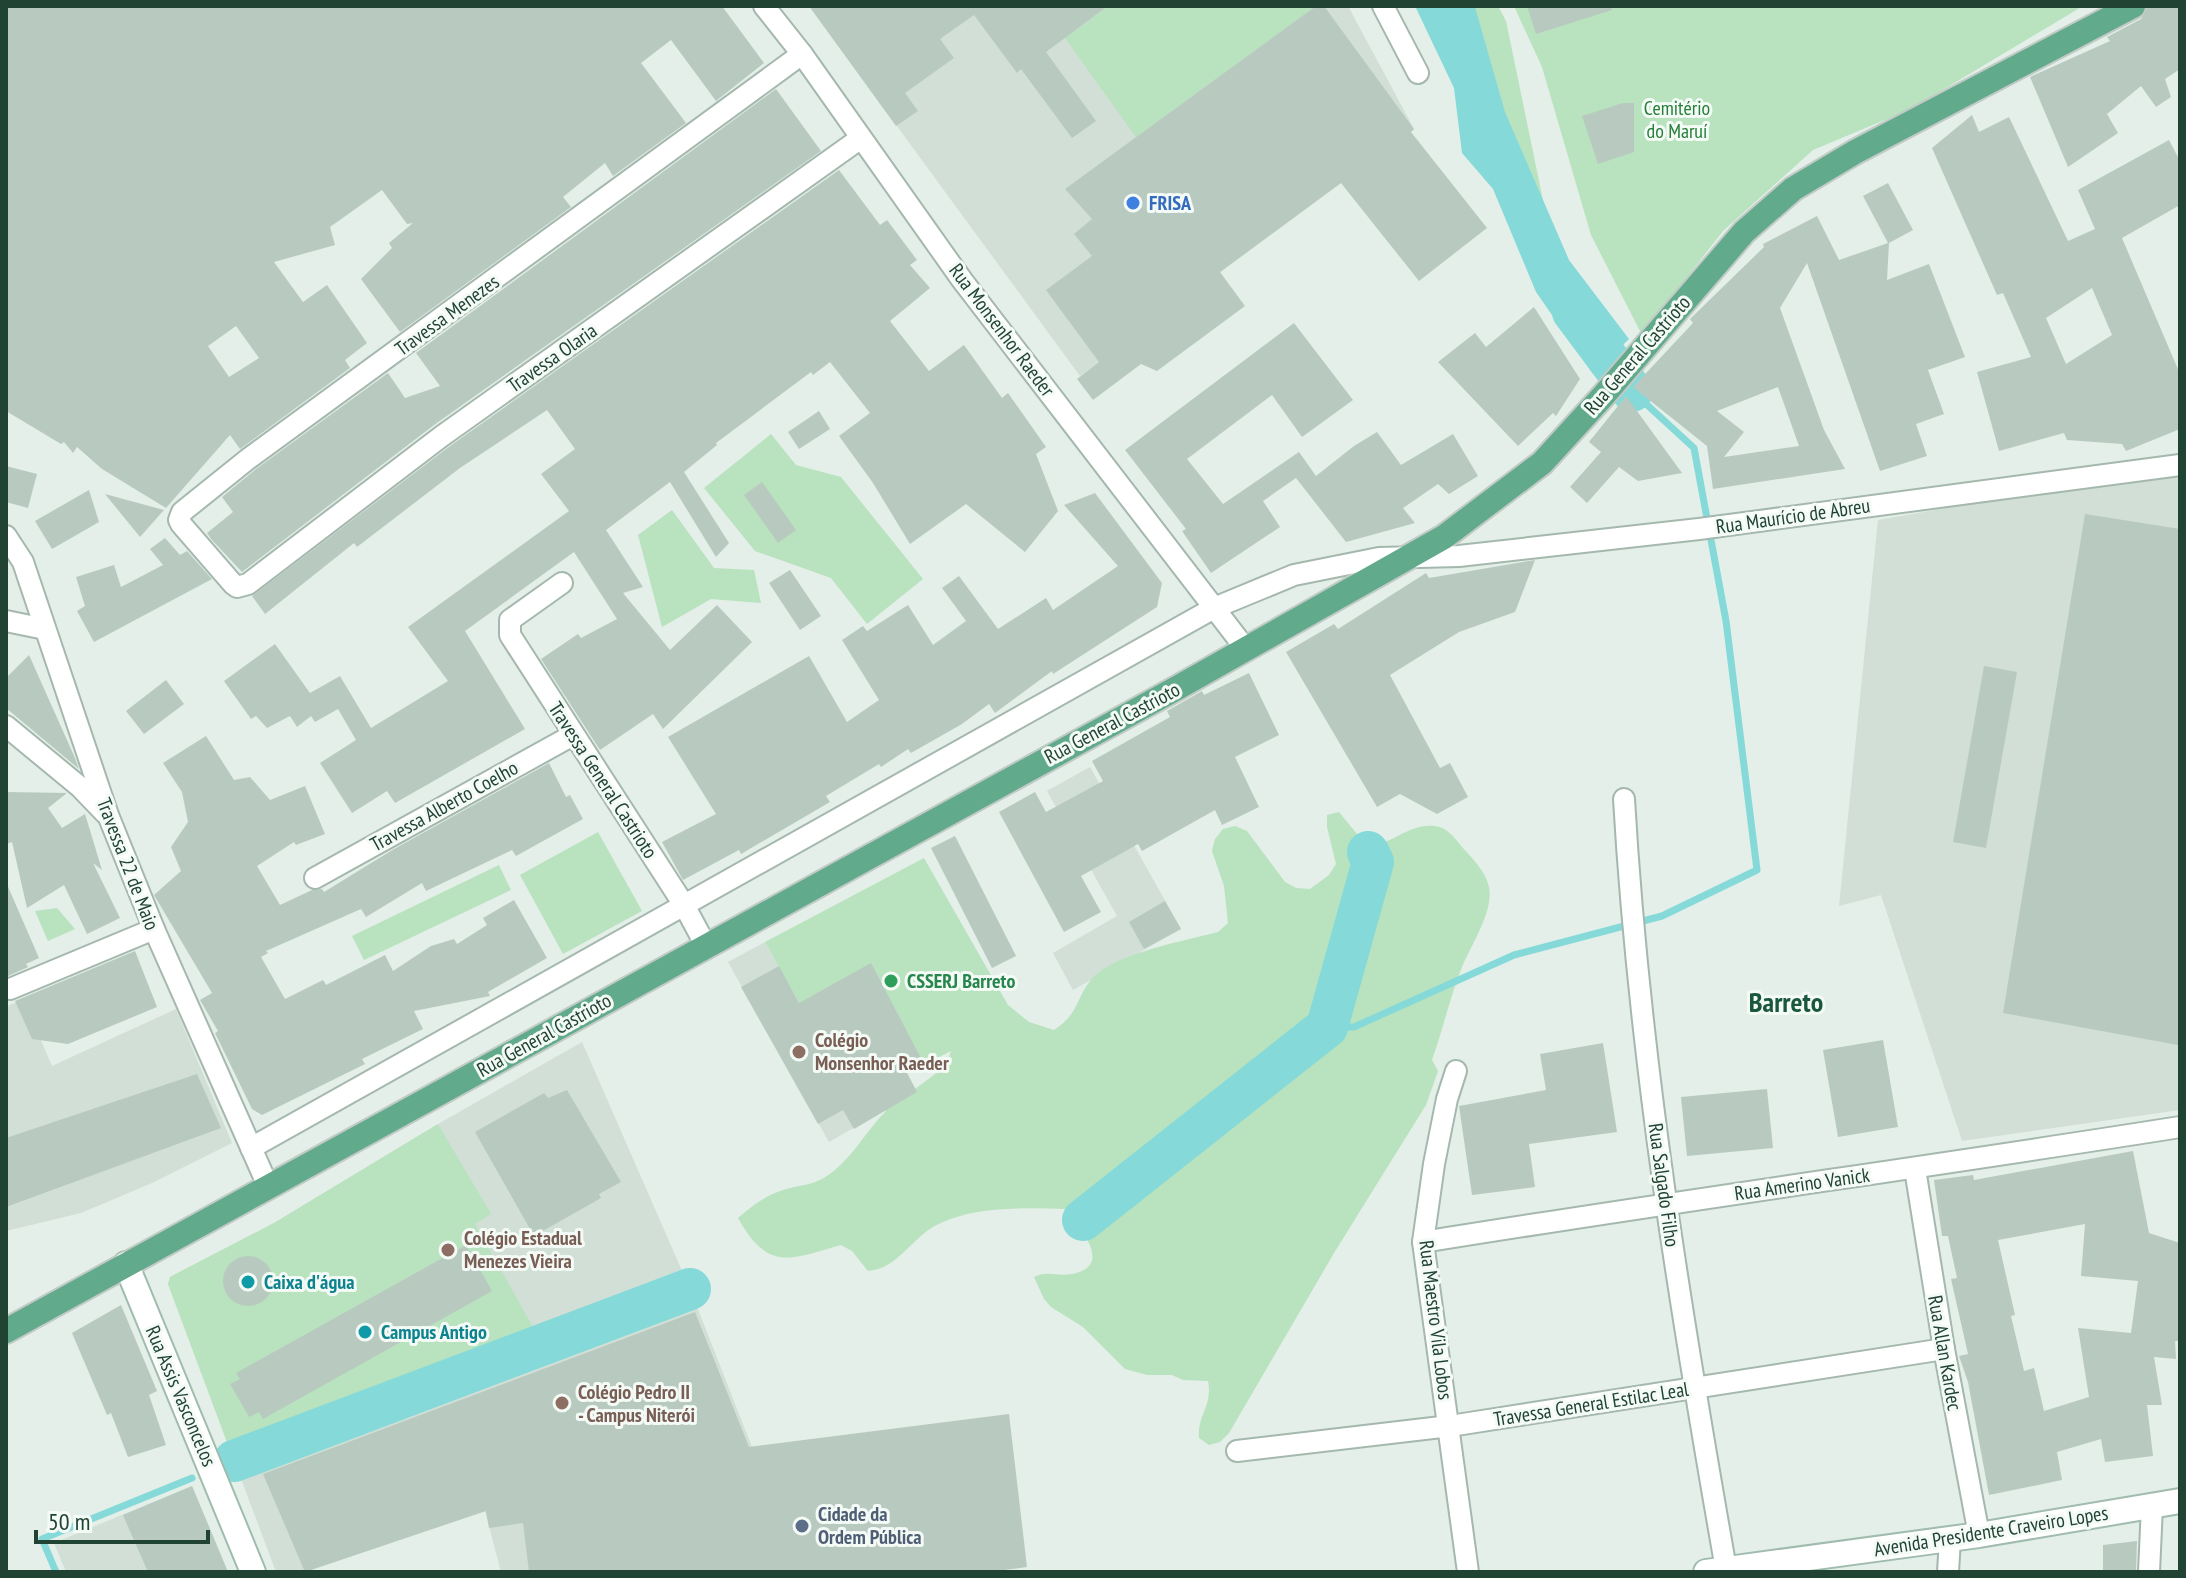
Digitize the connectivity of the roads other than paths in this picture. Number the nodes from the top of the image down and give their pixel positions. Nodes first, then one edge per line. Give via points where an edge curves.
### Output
1 (764, 6) edge
2 (1383, 6) edge
3 (2133, 6) edge
4 (802, 54) junction
5 (1418, 73) dead end
6 (861, 138) junction
7 (2180, 465) edge
8 (6, 536) edge
9 (1405, 557) junction
10 (562, 583) dead end
11 (248, 584) joint
12 (1214, 608) junction
13 (6, 621) edge
14 (45, 629) junction
15 (1245, 648) junction
16 (6, 726) edge
17 (573, 735) junction
18 (1624, 799) dead end
19 (108, 815) junction
20 (315, 878) dead end
21 (684, 905) junction
22 (154, 929) junction
23 (706, 946) junction
24 (10, 989) dead end
25 (1456, 1071) dead end
26 (2180, 1127) edge
27 (251, 1148) junction
28 (1915, 1169) junction
29 (268, 1186) junction
30 (1665, 1203) junction
31 (1423, 1242) junction
32 (126, 1264) junction
33 (6, 1331) edge
34 (1944, 1349) junction
35 (1694, 1387) junction
36 (1450, 1426) junction
37 (1237, 1451) dead end
38 (2180, 1501) edge
39 (2152, 1506) junction
40 (1979, 1535) junction
41 (1950, 1539) junction
42 (1716, 1571) edge
43 (253, 1572) edge
44 (1468, 1572) edge
45 (1948, 1572) edge
46 (2149, 1572) edge

1 - 4 street, Rua Monsenhor Raeder
2 - 5 street
3 - 9 main road, Rua General Castrioto via 1793,189 1744,232 1542,463 1444,537
4 - 6 street, Rua Monsenhor Raeder
4 - 11 street, Travessa Menezes via 182,512 181,524 233,584
6 - 11 street, Travessa Olaria via 442,436
6 - 12 street, Rua Monsenhor Raeder via 962,280
7 - 9 street, Rua Maurício de Abreu via 1699,529 1459,556
8 - 14 street, Travessa 22 de Maio via 23,562
9 - 12 street, Rua Maurício de Abreu via 1294,575
9 - 15 main road, Rua General Castrioto
10 - 17 street, Travessa General Castrioto via 515,615 510,635
12 - 15 street, Rua Monsenhor Raeder
12 - 21 street, Rua Maurício de Abreu
13 - 14 street
14 - 19 street, Travessa 22 de Maio
15 - 23 main road, Rua General Castrioto
16 - 19 street
17 - 20 street, Travessa Alberto Coelho
17 - 21 street, Travessa General Castrioto
18 - 30 street, Rua Salgado Filho via 1634,941
19 - 22 street, Travessa 22 de Maio
21 - 23 street, Travessa General Castrioto
21 - 27 street, Rua Maurício de Abreu
22 - 24 street
22 - 27 street, Travessa 22 de Maio
23 - 29 main road, Rua General Castrioto
25 - 31 street, Rua Maestro Vila Lobos
26 - 28 street, Rua Amerino Vanick
27 - 29 street, Travessa 22 de Maio
28 - 30 street, Rua Amerino Vanick
28 - 34 street, Rua Allan Kardec
29 - 32 main road, Rua General Castrioto
30 - 31 street, Rua Amerino Vanick
30 - 35 street, Rua Salgado Filho
31 - 36 street, Rua Maestro Vila Lobos
32 - 33 main road, Rua General Castrioto
32 - 43 main road, Rua Assis Vasconcelos
34 - 35 street, Travessa General Estilac Leal
34 - 40 street, Rua Allan Kardec
35 - 36 street, Travessa General Estilac Leal
35 - 42 street, Rua Salgado Filho
36 - 37 street, Travessa General Estilac Leal
36 - 44 street, Rua Maestro Vila Lobos
38 - 39 main road, Avenida Presidente Craveiro Lopes
39 - 40 main road, Avenida Presidente Craveiro Lopes
39 - 46 street
40 - 41 main road, Avenida Presidente Craveiro Lopes
41 - 42 main road, Avenida Presidente Craveiro Lopes
41 - 45 street

